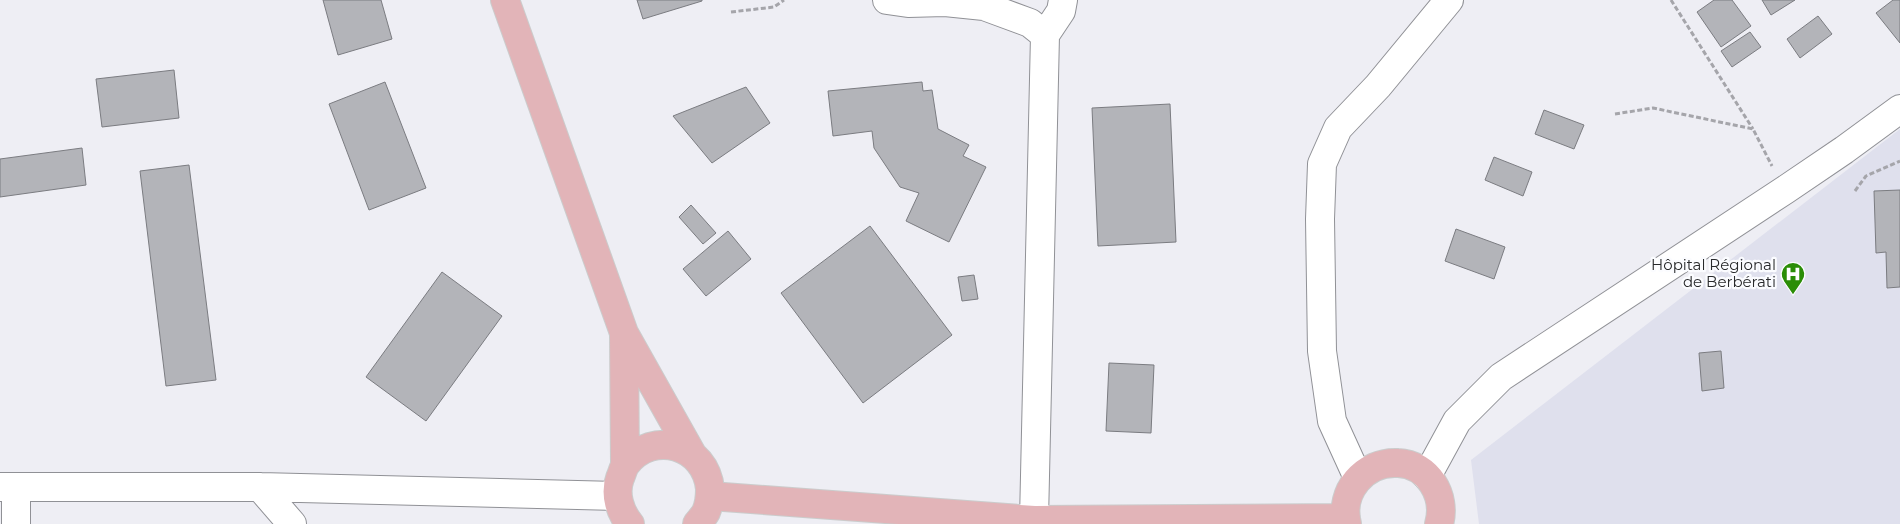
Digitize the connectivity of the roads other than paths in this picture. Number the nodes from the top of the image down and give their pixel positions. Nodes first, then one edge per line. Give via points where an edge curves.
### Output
1 (505, 0) edge
2 (887, 0) edge
3 (1063, 0) edge
4 (1449, 0) edge
5 (1045, 35) junction
6 (1900, 109) edge
7 (624, 334) junction
8 (692, 454) junction
9 (625, 464) junction
10 (1426, 476) junction
11 (1358, 478) junction
12 (8, 487) edge
13 (260, 487) junction
14 (710, 496) junction
15 (622, 515) edge
16 (1034, 520) junction
17 (1347, 521) edge
18 (16, 524) edge
19 (292, 524) edge
20 (697, 524) edge
21 (1439, 524) edge

1 - 7 main road
2 - 5 street via 984,6 1030,23
3 - 5 street via 1061,11
4 - 11 street via 1378,86 1338,128 1322,164 1322,350 1332,421
5 - 16 street
6 - 10 street via 1785,190 1501,377 1457,421
7 - 8 main road
7 - 9 main road
8 - 9 main road via 677,446 662,444 643,449
8 - 14 main road via 709,478
9 - 15 main road via 617,484
10 - 11 main road via 1414,467 1399,463 1370,469
10 - 21 main road via 1441,499
11 - 17 main road via 1348,497
12 - 13 street
12 - 18 street
13 - 15 street
13 - 19 street
14 - 16 main road
14 - 20 main road via 706,512
16 - 17 main road

